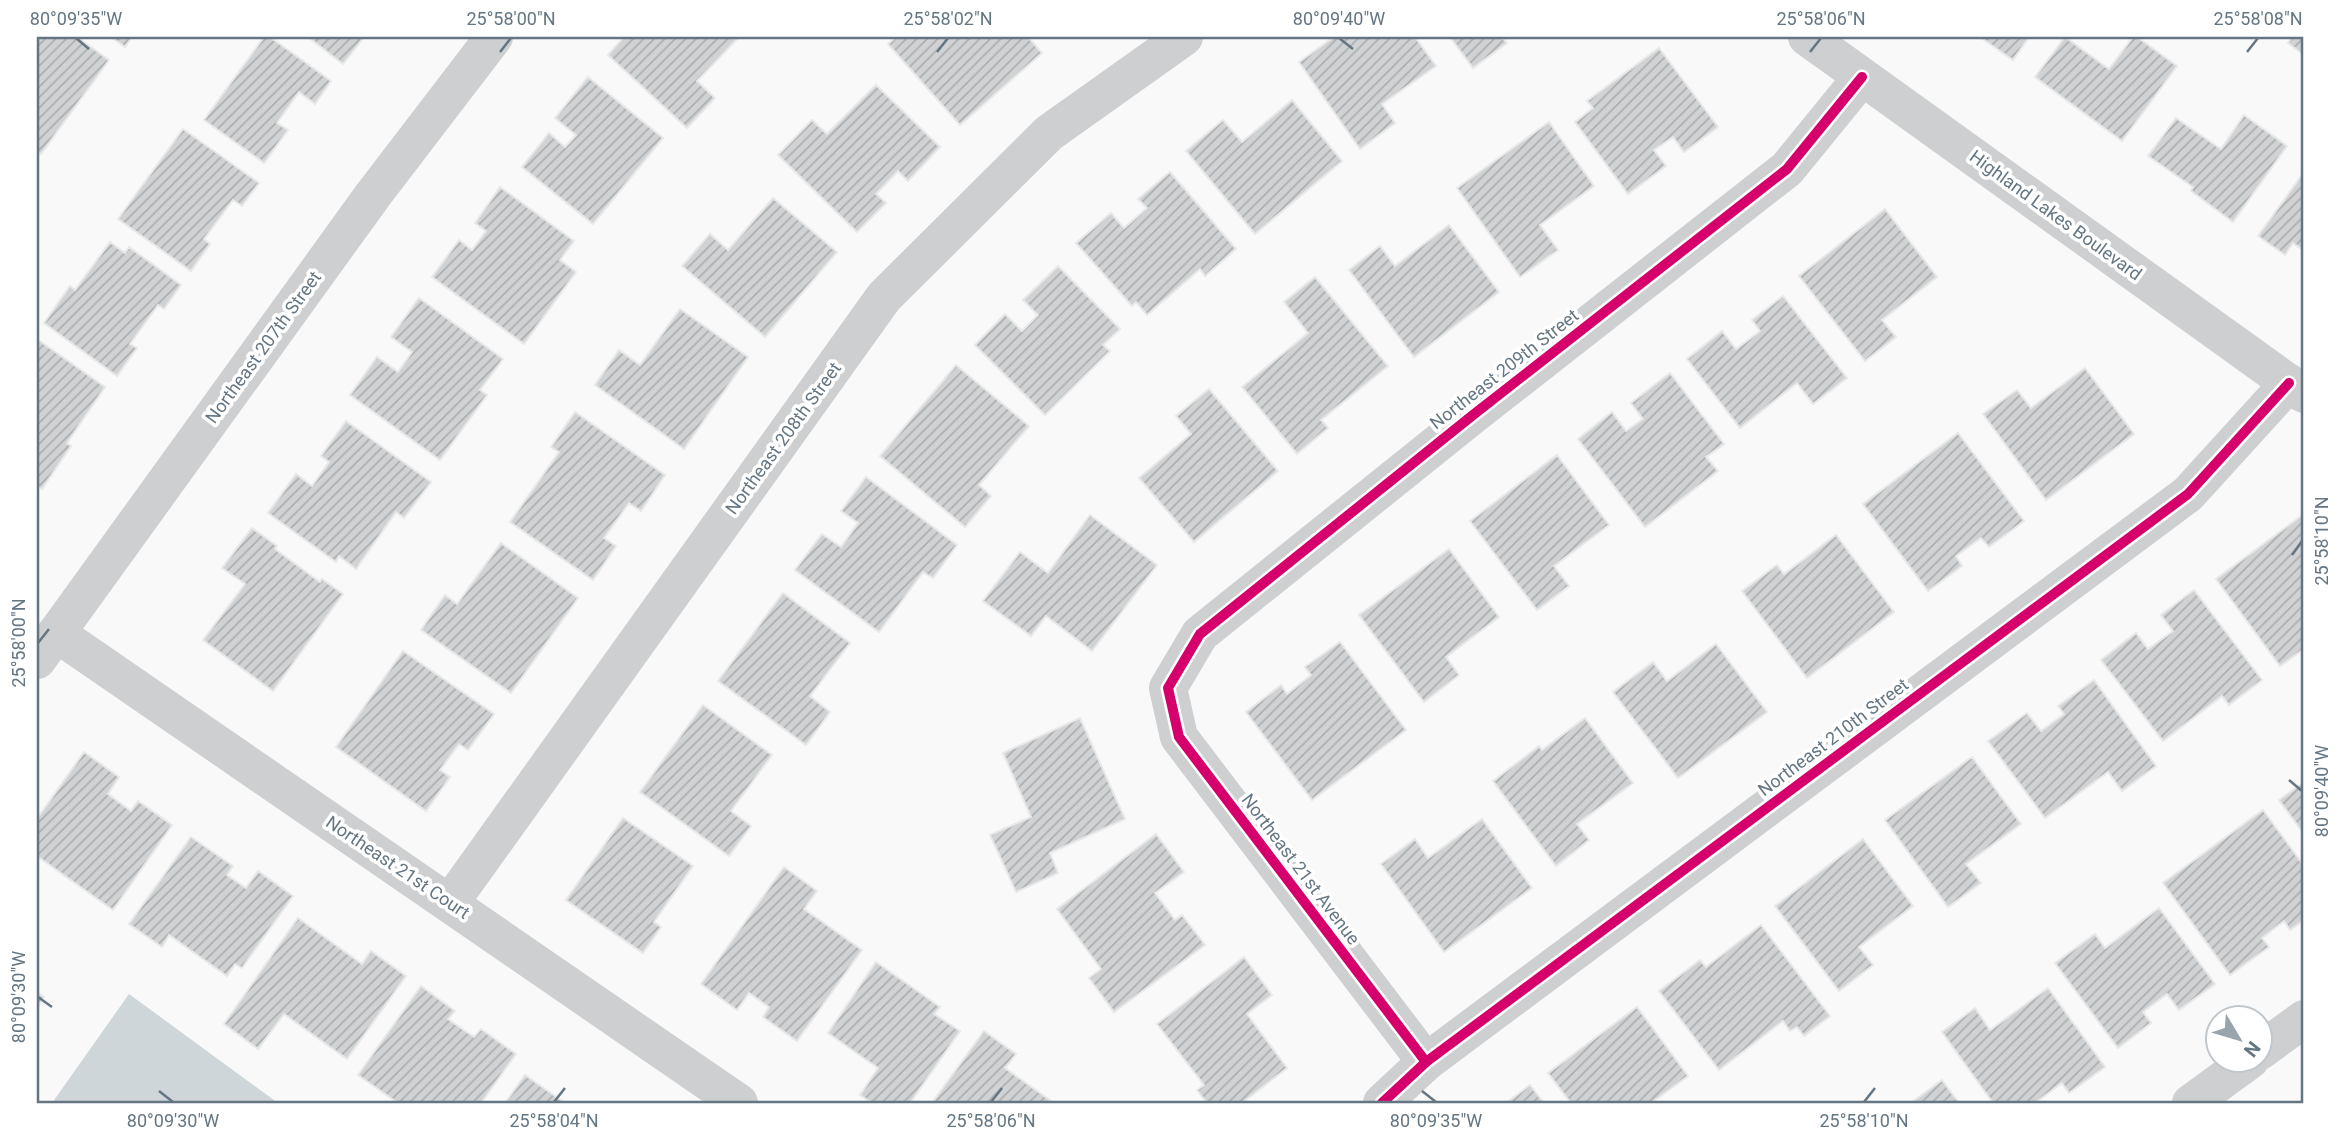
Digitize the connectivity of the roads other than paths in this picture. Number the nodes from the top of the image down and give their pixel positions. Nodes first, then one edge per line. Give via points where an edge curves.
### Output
1 (494, 37) edge
2 (1184, 37) edge
3 (1807, 37) edge
4 (1862, 77) junction
5 (2296, 389) edge
6 (46, 646) edge
7 (1168, 688) joint
8 (450, 903) junction
9 (2304, 1018) edge
10 (2274, 1040) edge
11 (1426, 1062) junction
12 (2230, 1074) edge
13 (739, 1103) edge
14 (1382, 1103) edge
15 (2192, 1103) edge

1 - 6 street, Northeast 207th Street via 373,195
2 - 8 street, Northeast 208th Street via 1049,133 884,297
3 - 4 street, Highland Lakes Boulevard
4 - 5 street, Highland Lakes Boulevard
4 - 7 street, Northeast 209th Street via 1787,169 1200,634
5 - 11 street, Northeast 210th Street via 2188,494
6 - 8 street, Northeast 21st Court
7 - 11 street, Northeast 21st Avenue via 1179,737
8 - 13 street, Northeast 21st Court
9 - 10 street
11 - 14 street, Northeast 210th Street
12 - 15 street

